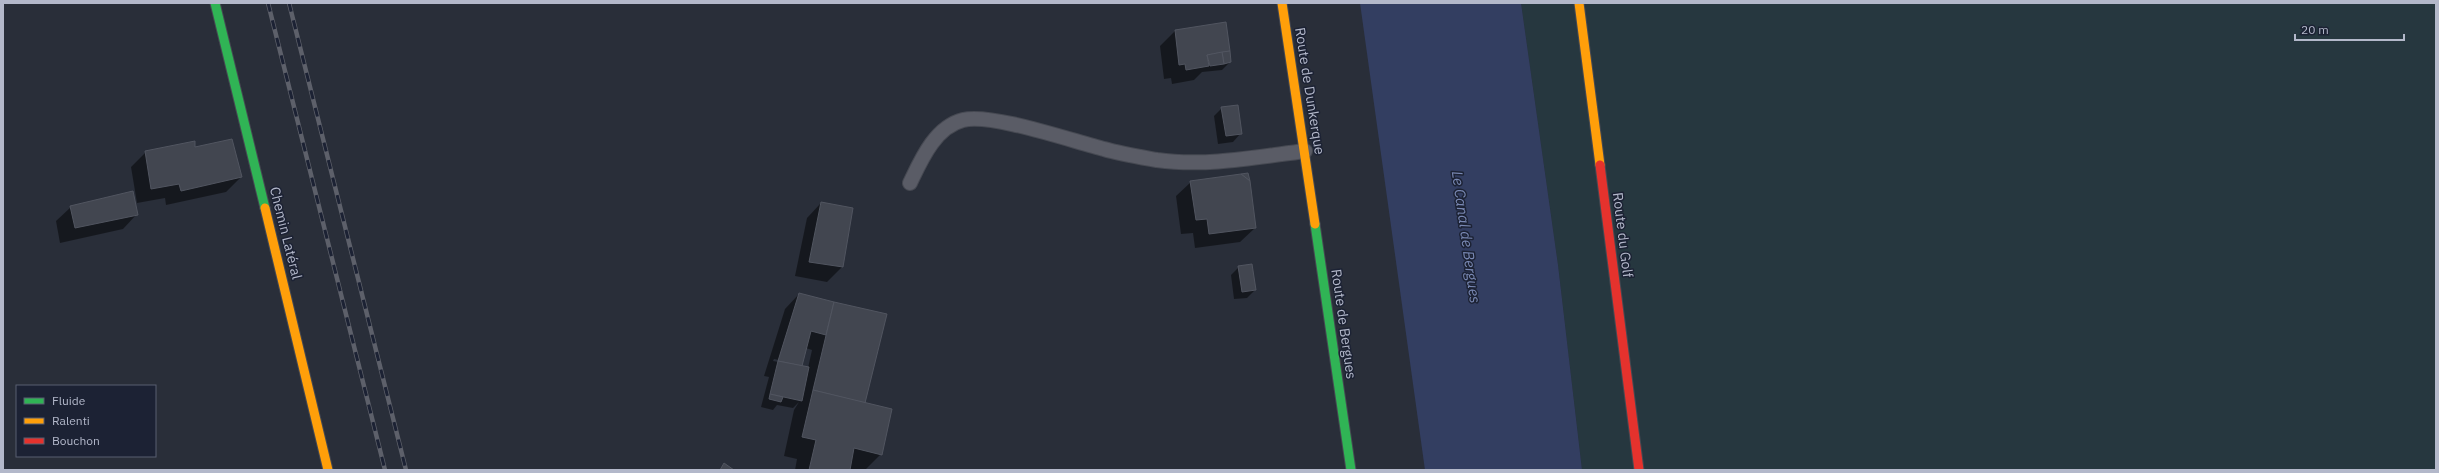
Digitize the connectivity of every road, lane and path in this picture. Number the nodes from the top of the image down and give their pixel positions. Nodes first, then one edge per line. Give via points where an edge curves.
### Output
1 (215, 3) edge
2 (1282, 3) edge
3 (1579, 3) edge
4 (1305, 151) junction
5 (1309, 182) joint
6 (910, 183) dead end
7 (328, 470) edge
8 (1351, 470) edge
9 (1639, 470) edge

1 - 7 street, Chemin Latéral
2 - 4 street, Route de Dunkerque
3 - 9 street, Route du Golf
4 - 5 street, Route de Dunkerque
4 - 6 lane via 1207,162 1158,160 1106,150 996,120 974,118 955,122 942,132 929,148
5 - 8 street, Route de Bergues

